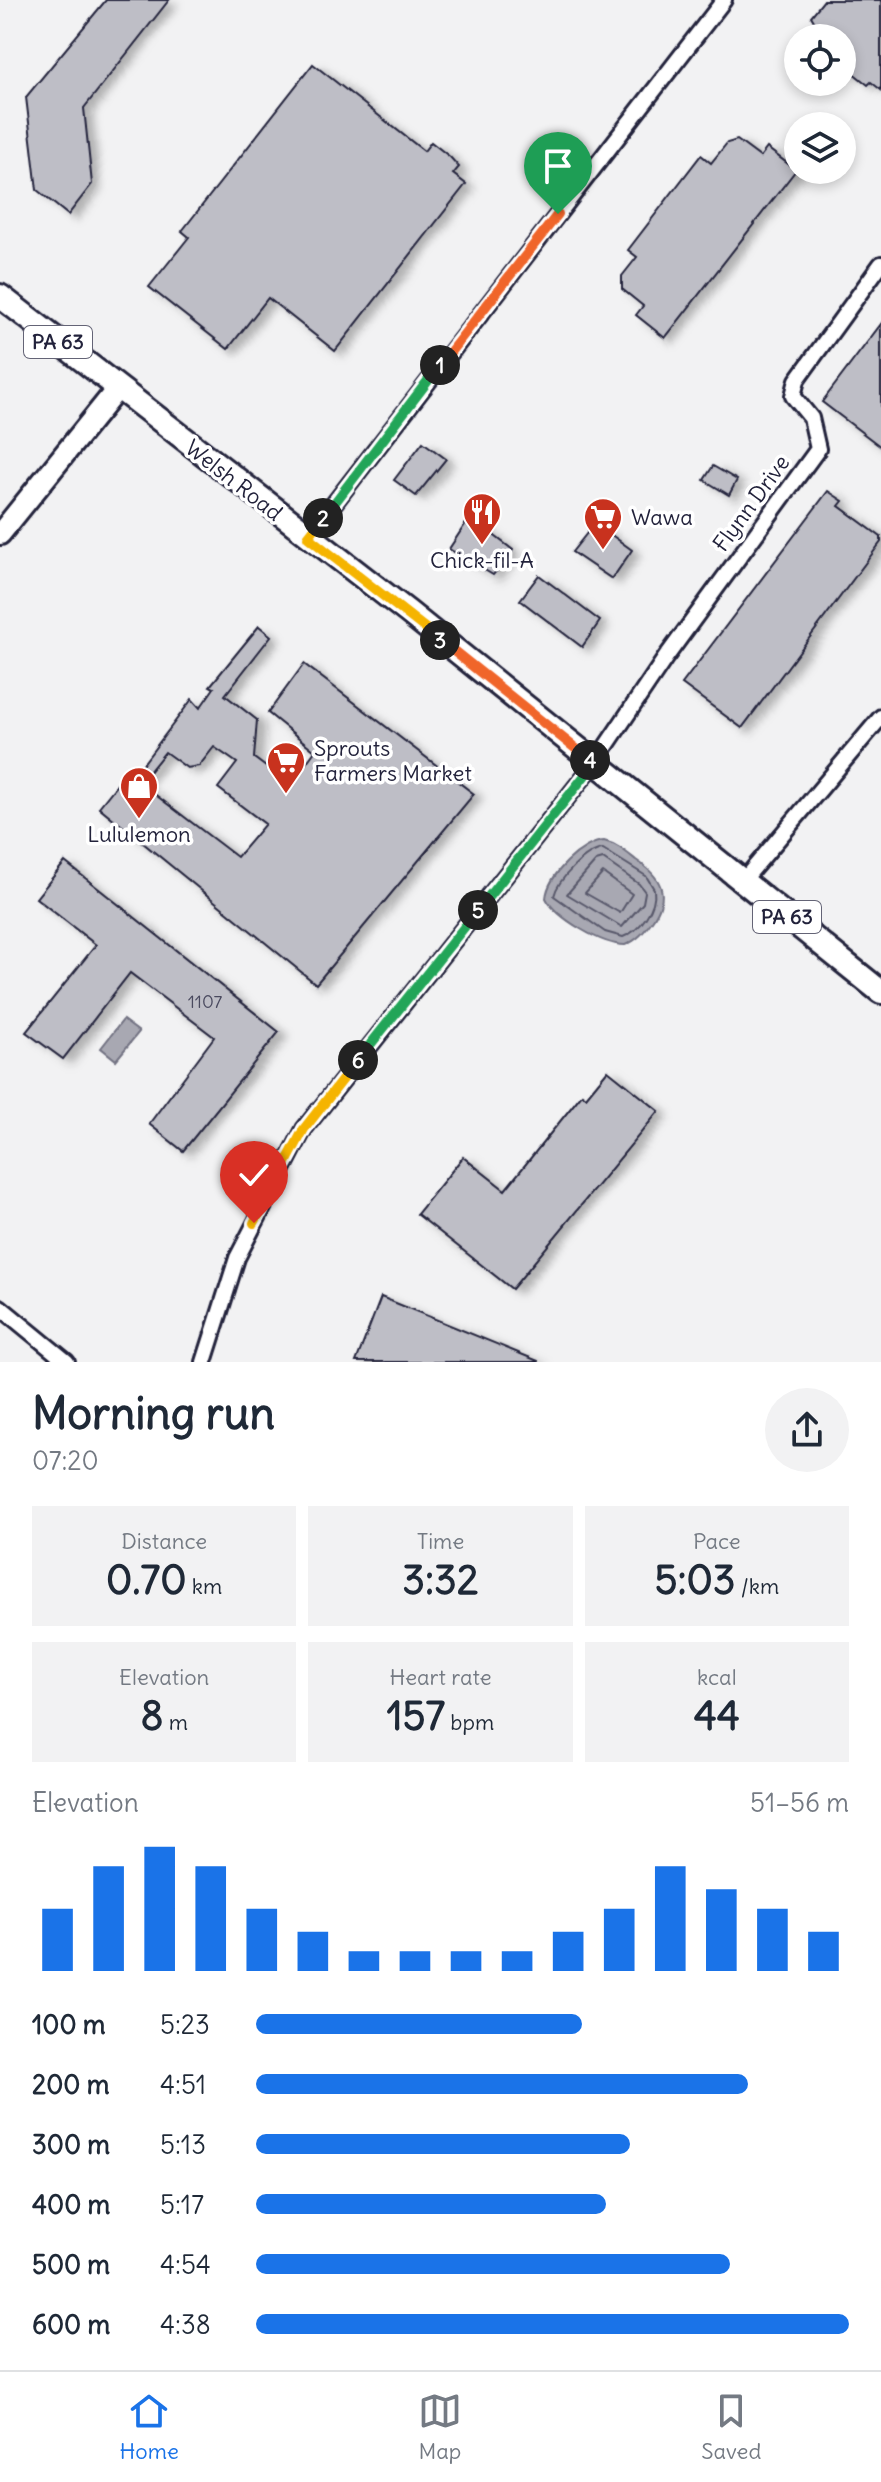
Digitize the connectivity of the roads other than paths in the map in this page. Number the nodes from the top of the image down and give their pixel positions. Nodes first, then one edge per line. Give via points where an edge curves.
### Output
1 (724, 0) edge
2 (881, 264) edge
3 (0, 296) edge
4 (117, 389) junction
5 (0, 534) edge
6 (308, 537) junction
7 (881, 717) edge
8 (594, 764) junction
9 (742, 882) junction
10 (881, 992) edge
11 (0, 1307) edge
12 (67, 1362) edge
13 (204, 1362) edge

1 - 6 street
2 - 8 street, Flynn Drive via 797,380 793,396 811,418 818,449
3 - 4 main road, Welsh Road / PA 63
4 - 5 main road
4 - 6 main road, Welsh Road / PA 63
6 - 8 main road, Welsh Road / PA 63
7 - 9 street
8 - 9 main road, Welsh Road / PA 63
8 - 13 street via 304,1129 237,1258
9 - 10 main road, Welsh Road / PA 63
11 - 12 street

